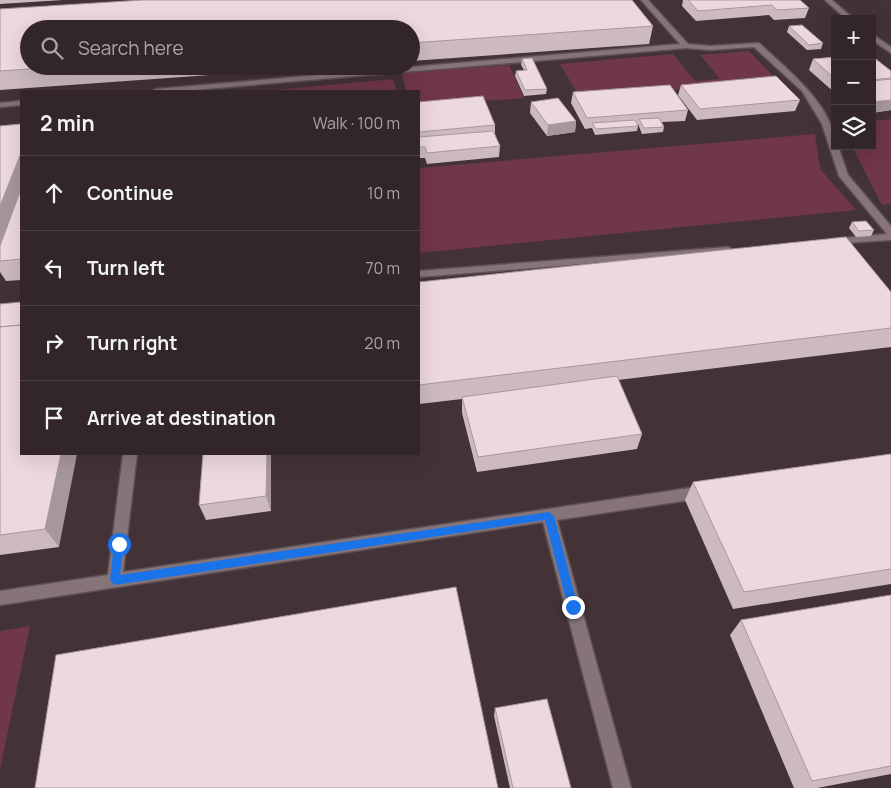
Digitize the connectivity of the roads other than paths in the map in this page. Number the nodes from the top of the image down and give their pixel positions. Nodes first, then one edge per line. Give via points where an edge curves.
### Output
1 (644, 0) edge
2 (828, 0) edge
3 (846, 15) edge
4 (876, 39) edge
5 (686, 46) junction
6 (891, 52) edge
7 (420, 69) edge
8 (344, 75) edge
9 (168, 90) edge
10 (20, 103) edge
11 (0, 104) edge
12 (891, 235) edge
13 (822, 242) edge
14 (743, 249) edge
15 (420, 274) edge
16 (130, 455) edge
17 (715, 490) edge
18 (549, 516) junction
19 (115, 580) junction
20 (0, 598) edge
21 (622, 788) edge

1 - 5 street
2 - 3 street
4 - 6 street
5 - 7 street
5 - 12 street via 756,45 805,90 826,124 844,176
8 - 9 street
10 - 11 street
12 - 13 street
14 - 15 street
16 - 19 street
17 - 18 street
18 - 19 street
18 - 21 street
19 - 20 street

